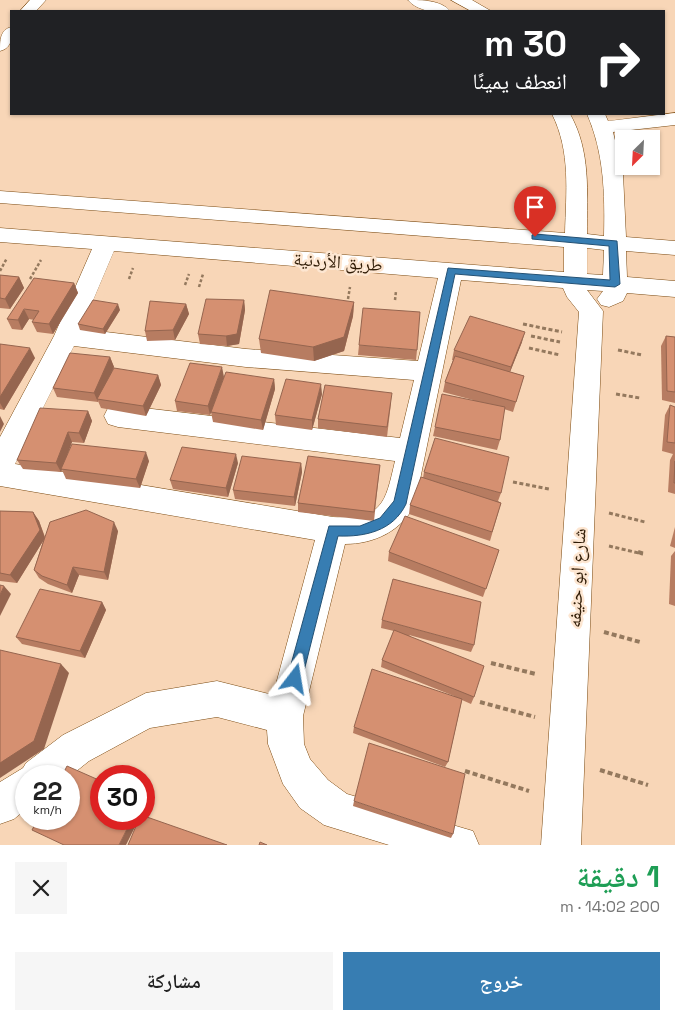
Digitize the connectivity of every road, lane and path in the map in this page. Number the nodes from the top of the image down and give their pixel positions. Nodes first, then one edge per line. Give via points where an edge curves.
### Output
1 (38, 0) edge
2 (416, 0) edge
3 (459, 0) edge
4 (29, 10) edge
5 (440, 10) edge
6 (481, 10) edge
7 (10, 33) edge
8 (0, 46) edge
9 (562, 115) edge
10 (675, 119) edge
11 (600, 120) edge
12 (0, 197) edge
13 (0, 235) edge
14 (575, 240) junction
15 (614, 243) junction
16 (106, 244) junction
17 (675, 248) edge
18 (451, 270) junction
19 (574, 281) junction
20 (615, 284) junction
21 (675, 289) edge
22 (523, 324) dead end
23 (591, 324) junction
24 (66, 336) junction
25 (430, 371) junction
26 (118, 416) edge
27 (411, 451) junction
28 (0, 465) edge
29 (0, 474) edge
30 (513, 482) dead end
31 (582, 496) junction
32 (333, 530) junction
33 (491, 663) dead end
34 (570, 682) junction
35 (480, 702) dead end
36 (285, 716) junction
37 (568, 726) junction
38 (566, 760) junction
39 (54, 765) edge
40 (465, 772) edge
41 (648, 784) dead end
42 (15, 794) edge
43 (564, 801) junction
44 (0, 805) edge
45 (459, 845) edge
46 (561, 845) edge

1 - 4 street
2 - 5 street
3 - 6 street
7 - 8 street
9 - 14 street via 577,160
10 - 11 street
11 - 15 street via 613,161
12 - 14 street
13 - 16 street, طريق الأردنية
14 - 15 street
14 - 19 street
15 - 17 street
15 - 20 street
16 - 18 street, طريق الأردنية
16 - 24 street
18 - 19 street, طريق الأردنية
18 - 25 street
19 - 20 street, طريق الأردنية
19 - 23 street
20 - 21 street, طريق الأردنية
20 - 23 street via 615,294
22 - 23 path
23 - 31 street, شارع ابو حنيفه
24 - 25 street via 246,358
24 - 28 street
25 - 27 street
26 - 27 street
27 - 32 street via 400,504 385,522 360,531
29 - 32 street
30 - 31 path
31 - 34 street, شارع ابو حنيفه
32 - 36 street
33 - 34 path
34 - 37 street, شارع ابو حنيفه
35 - 37 path
36 - 39 street via 217,699 146,710 76,748
36 - 45 street via 286,744 296,771 314,794 338,811
37 - 38 street, شارع ابو حنيفه
38 - 41 path
38 - 43 street, شارع ابو حنيفه
40 - 43 path
42 - 44 street
43 - 46 street, شارع ابو حنيفه

